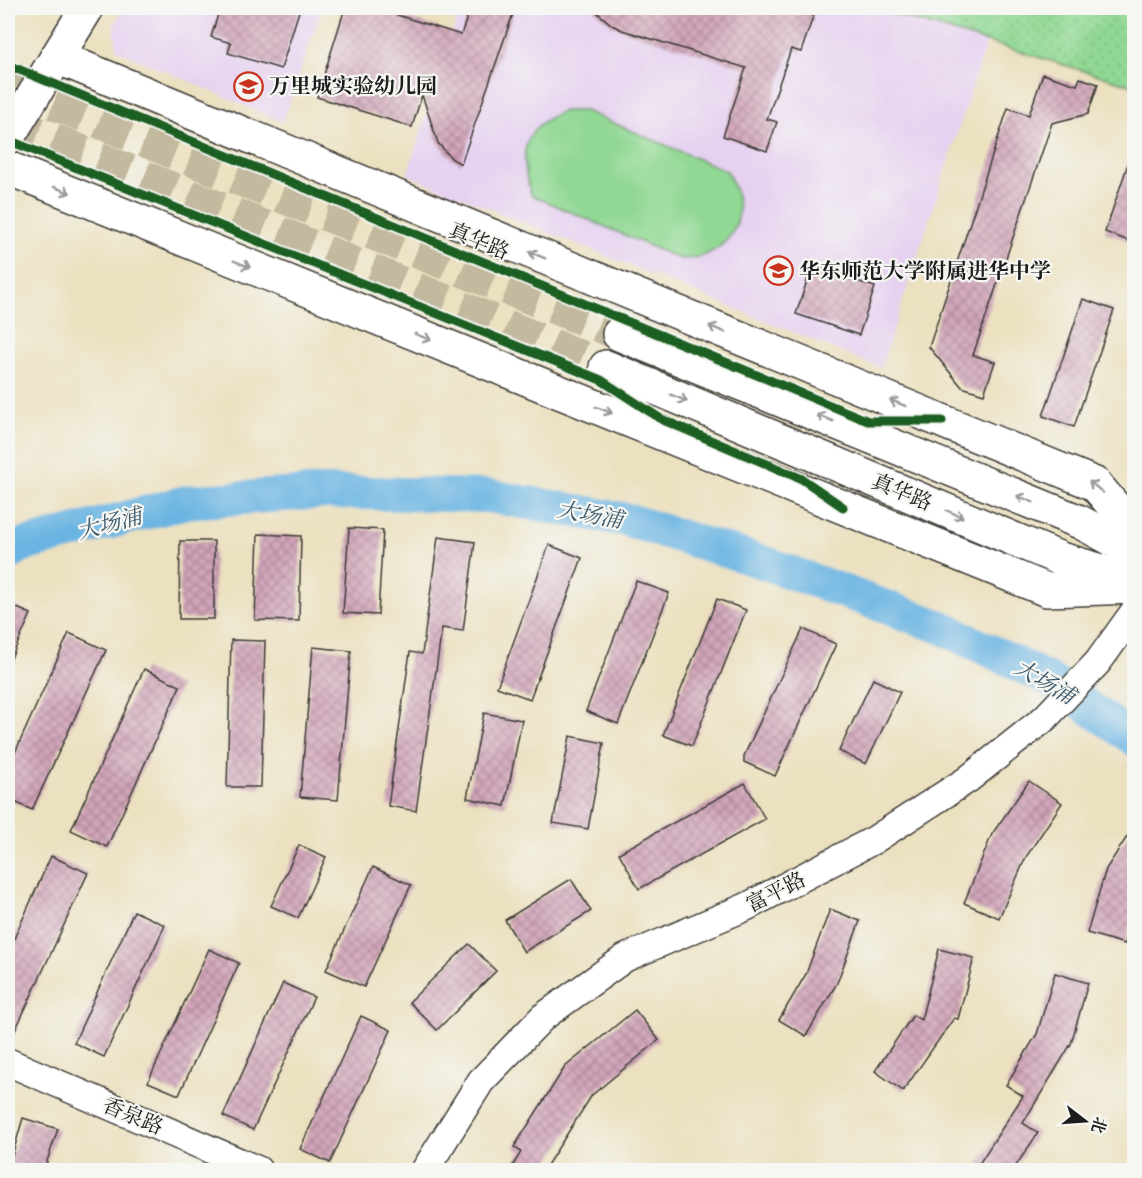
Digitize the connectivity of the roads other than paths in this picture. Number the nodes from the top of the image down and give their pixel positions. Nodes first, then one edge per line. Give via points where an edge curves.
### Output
1 (87, 8) edge
2 (57, 57) junction
3 (8, 137) edge
4 (8, 168) edge
5 (619, 334) tunnel mouth
6 (606, 367) tunnel mouth
7 (1134, 531) edge
8 (1134, 551) edge
9 (1134, 581) edge
10 (1134, 587) edge
11 (1134, 612) edge
12 (8, 1062) edge
13 (258, 1170) edge
14 (425, 1170) edge

1 - 2 main road
2 - 3 main road
7 -> 2 main road via 1095,484
4 -> 10 main road via 1047,590
8 -> 5 main road, 真华路 via 1080,522
6 -> 9 main road, 真华路 via 1061,559
11 - 14 street, 富平路 via 1098,662 1045,718 967,780 874,840 746,907 625,958 543,1017 481,1081
12 - 13 street, 香泉路

